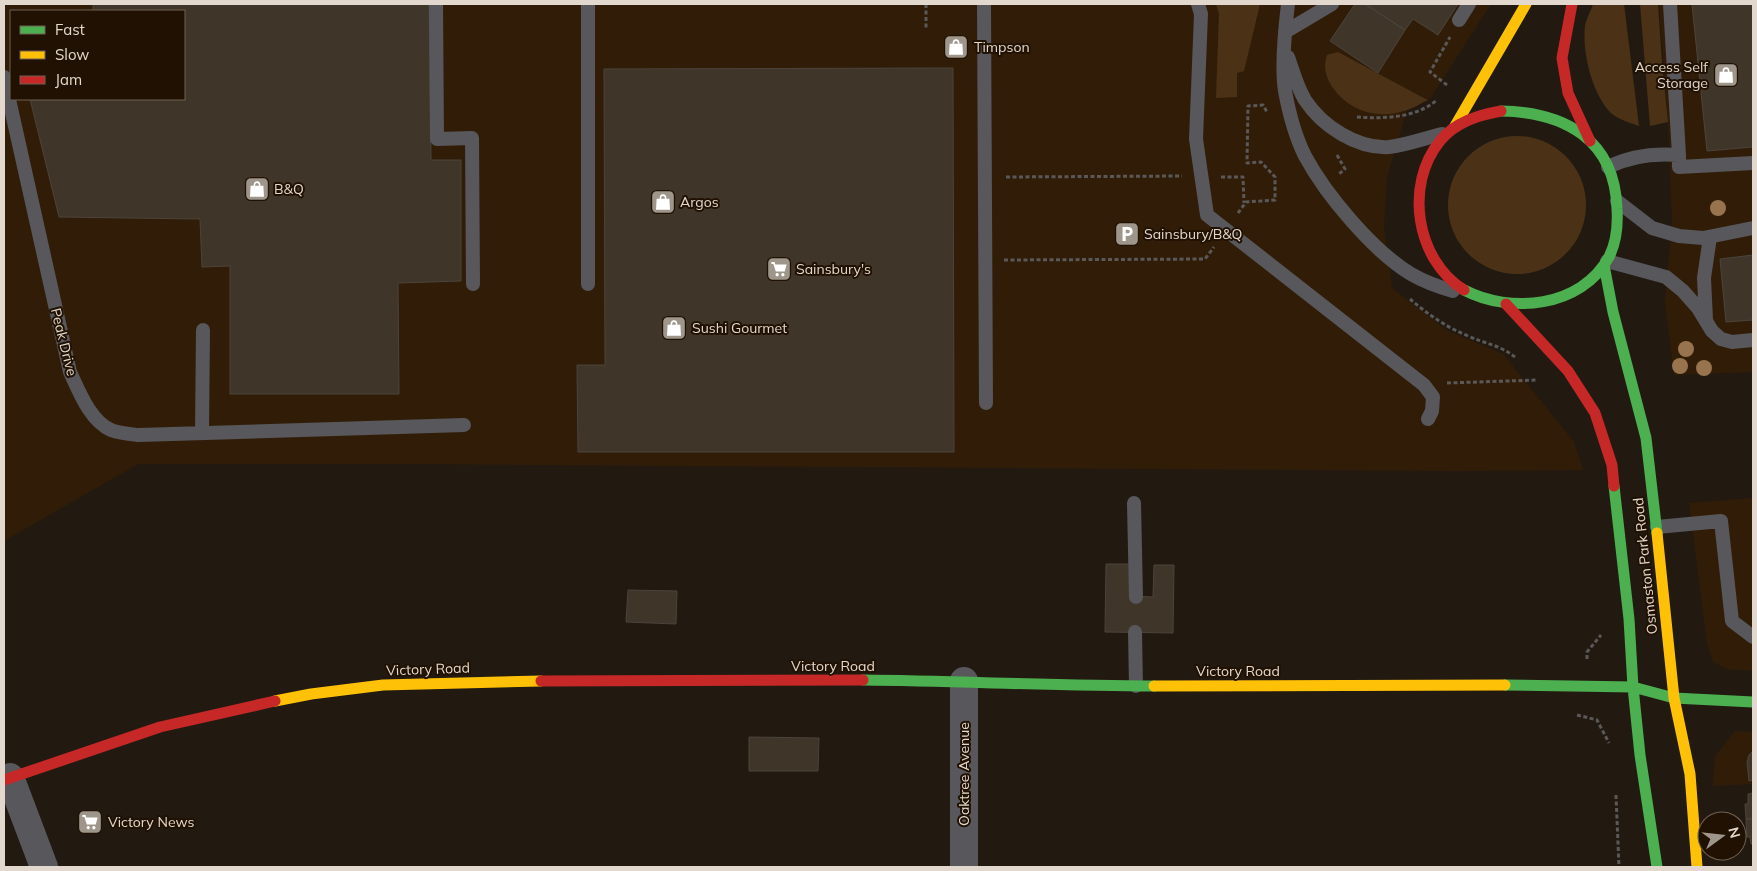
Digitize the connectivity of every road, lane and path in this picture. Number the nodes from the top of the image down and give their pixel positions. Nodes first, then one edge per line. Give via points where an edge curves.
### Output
1 (436, 4) edge
2 (588, 4) edge
3 (926, 4) edge
4 (984, 4) edge
5 (1198, 4) edge
6 (1288, 4) edge
7 (1332, 4) edge
8 (1469, 4) edge
9 (1526, 4) edge
10 (1572, 4) edge
11 (1670, 4) edge
12 (1459, 20) joint
13 (926, 30) dead end
14 (1285, 40) junction
15 (4, 77) edge
16 (1444, 90) dead end
17 (1440, 96) dead end
18 (1451, 130) junction
19 (1345, 136) junction
20 (1590, 141) junction
21 (1679, 155) junction
22 (1753, 163) edge
23 (1608, 167) junction
24 (1201, 176) junction
25 (985, 177) junction
26 (1325, 186) junction
27 (1616, 200) junction
28 (1244, 205) dead end
29 (1753, 228) edge
30 (1710, 236) junction
31 (1605, 263) junction
32 (474, 284) dead end
33 (588, 284) dead end
34 (1410, 298) dead end
35 (1478, 298) junction
36 (1506, 304) junction
37 (1706, 321) junction
38 (203, 330) dead end
39 (1753, 340) edge
40 (1518, 359) dead end
41 (1537, 375) dead end
42 (1477, 382) dead end
43 (986, 403) dead end
44 (1428, 419) dead end
45 (464, 425) dead end
46 (202, 433) junction
47 (1134, 503) dead end
48 (1657, 527) junction
49 (1136, 597) dead end
50 (1135, 632) dead end
51 (1604, 633) dead end
52 (1753, 638) edge
53 (964, 681) junction
54 (1136, 686) junction
55 (1584, 686) junction
56 (1632, 687) junction
57 (1674, 698) junction
58 (1753, 702) edge
59 (1610, 745) dead end
60 (6, 773) edge
61 (1616, 788) dead end
62 (44, 867) edge
63 (964, 867) edge
64 (1619, 867) edge
65 (1657, 867) edge
66 (1697, 867) edge

1 - 32 lane via 437,140 472,138
2 - 33 lane
3 - 13 path
4 - 25 lane
5 - 24 lane via 1196,139
6 - 14 lane
7 - 14 lane
8 - 12 lane
9 - 18 main road
10 - 20 main road via 1562,58 1568,93
11 - 21 lane
12 - 16 path via 1430,72 1447,85
14 - 19 lane via 1306,101
14 - 26 lane via 1285,89 1295,131 1305,155
15 - 46 lane, Peak Drive via 70,372 83,401 110,430 138,435
17 - 19 path via 1420,111 1398,117 1357,117
18 - 19 lane via 1389,147 1366,145
18 - 20 main road via 1478,116 1518,111 1568,124
18 - 35 main road via 1433,151 1420,186 1422,227 1432,257 1441,271 1457,286
19 - 26 path via 1335,151 1346,169
20 - 23 main road
21 - 22 lane via 1679,167
21 - 23 lane via 1639,157
23 - 27 main road via 1614,181
24 - 25 path
24 - 28 path via 1243,177
24 - 44 lane via 1207,215 1424,384 1433,397
25 - 43 lane
26 - 35 lane via 1356,226 1411,274
27 - 30 lane via 1652,228 1679,236
27 - 31 main road via 1614,245
29 - 30 lane
30 - 37 lane via 1704,278
31 - 36 main road via 1594,277 1563,295 1546,301
31 - 37 lane via 1666,277 1683,291
31 - 48 main road, Osmaston Park Road via 1613,312 1646,438
34 - 40 path via 1424,311 1465,335 1504,348
35 - 36 main road
36 - 56 main road, Osmaston Park Road via 1568,371 1595,413 1612,464
37 - 39 lane via 1721,339 1732,342
38 - 46 lane
41 - 42 path via 1542,380
45 - 46 lane, Peak Drive
47 - 49 lane
48 - 52 lane via 1721,521 1732,622
48 - 57 main road, Osmaston Park Road
50 - 54 lane
51 - 55 path via 1587,652 1589,683
53 - 54 main road, Victory Road
53 - 60 main road, Victory Road via 522,681 383,685 243,707 160,727
53 - 63 street, Oaktree Avenue
54 - 55 main road, Victory Road
55 - 56 main road, Victory Road
55 - 59 path via 1576,690 1575,715 1597,720
56 - 57 main road, Victory Road
56 - 65 main road, Osmaston Park Road
57 - 58 main road, Victory Road
57 - 66 main road, Osmaston Park Road via 1690,774
60 - 62 street
61 - 64 path

